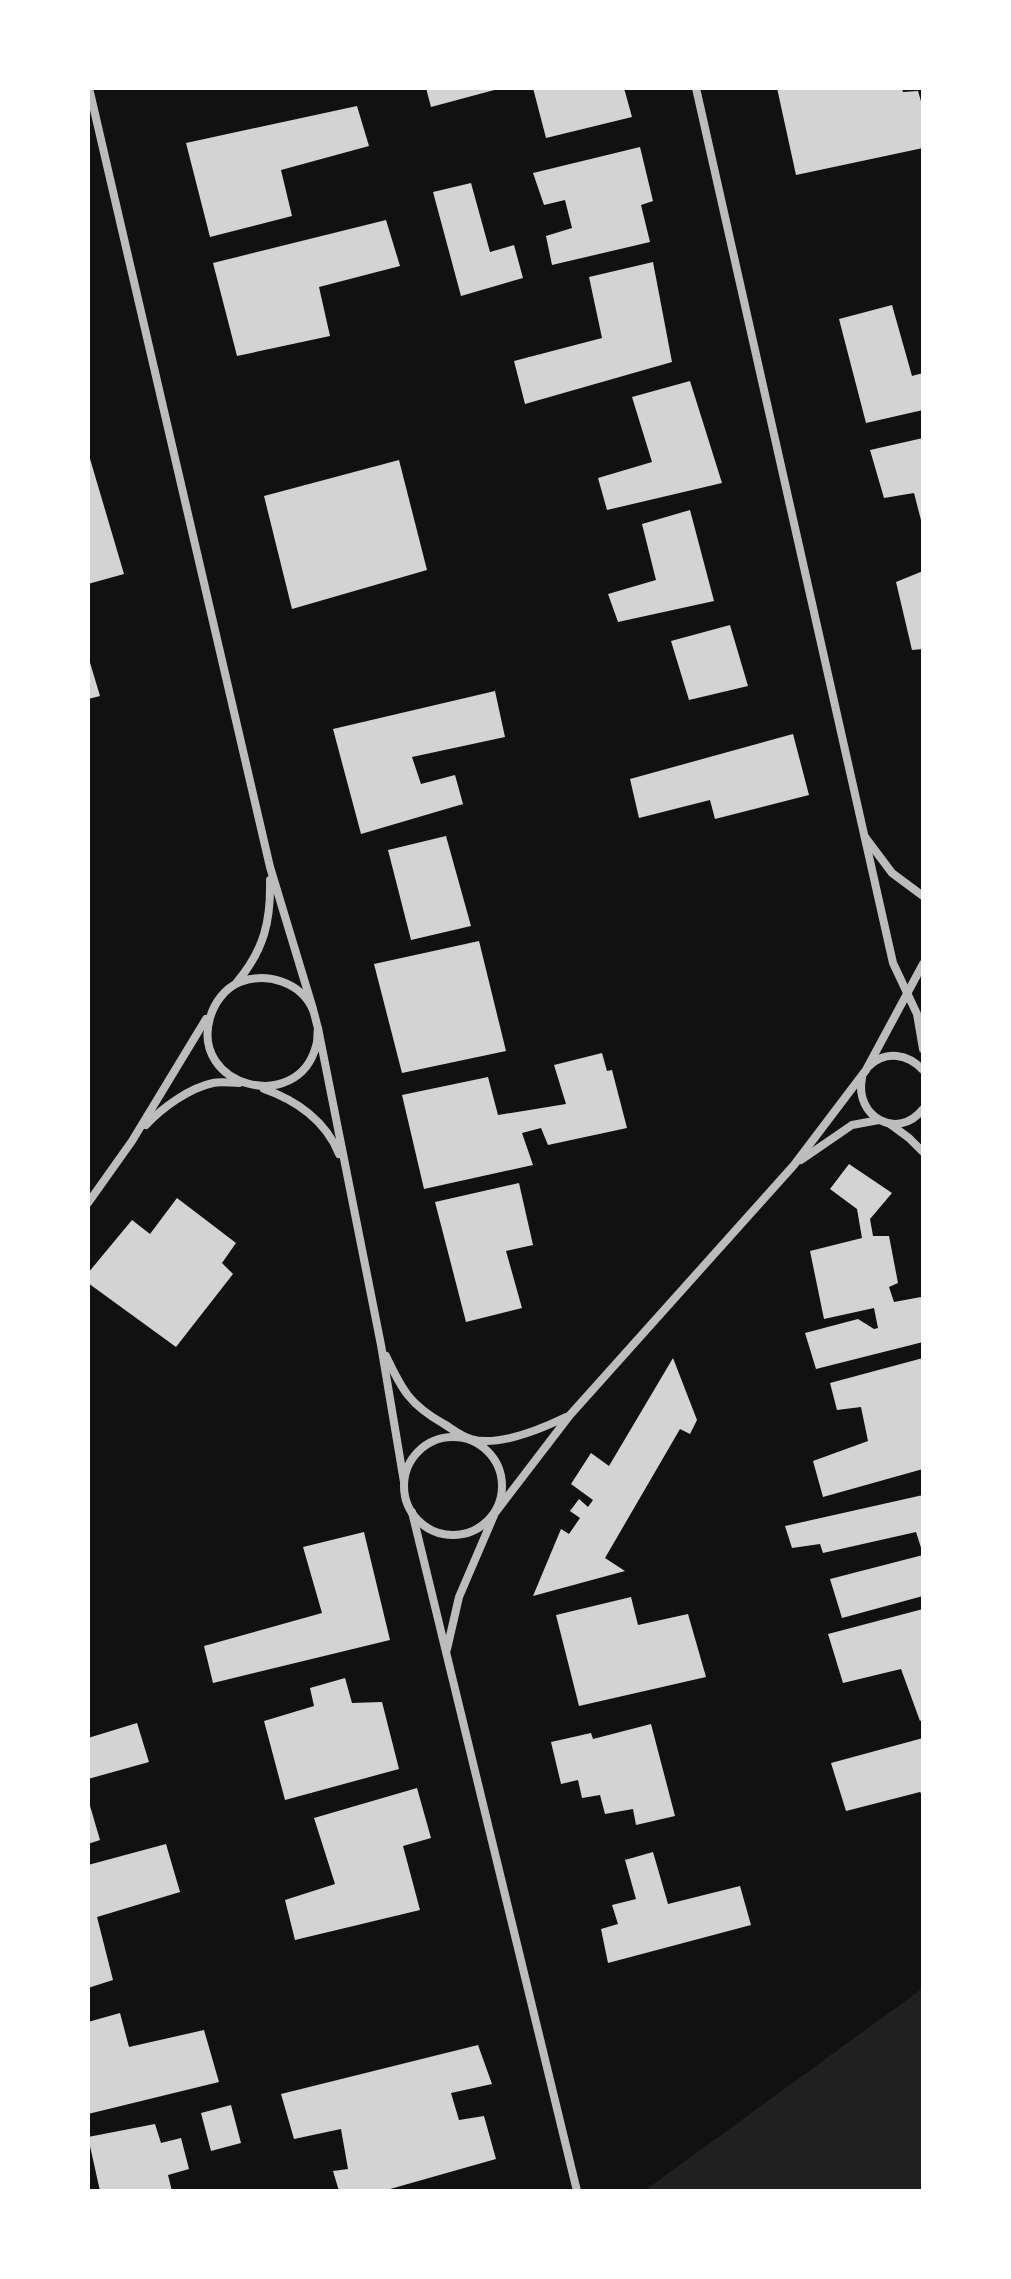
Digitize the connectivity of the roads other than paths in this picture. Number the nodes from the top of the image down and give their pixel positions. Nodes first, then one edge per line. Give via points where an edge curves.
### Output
1 (89, 88) edge
2 (696, 88) edge
3 (862, 833) junction
4 (270, 867) junction
5 (923, 896) edge
6 (923, 964) edge
7 (236, 984) junction
8 (906, 993) junction
9 (213, 1009) junction
10 (313, 1009) junction
11 (318, 1028) junction
12 (923, 1049) edge
13 (866, 1070) junction
14 (923, 1070) edge
15 (241, 1083) junction
16 (259, 1087) junction
17 (923, 1109) edge
18 (879, 1120) junction
19 (889, 1123) junction
20 (132, 1141) junction
21 (923, 1152) edge
22 (344, 1165) junction
23 (794, 1165) junction
24 (88, 1203) edge
25 (381, 1345) junction
26 (570, 1415) junction
27 (471, 1439) junction
28 (404, 1482) junction
29 (412, 1512) junction
30 (495, 1513) junction
31 (447, 1649) junction
32 (577, 2191) edge

1 - 4 street
2 - 3 street
3 - 5 street via 892,873
3 - 8 street via 893,963
4 - 7 street via 268,928
4 - 10 street
6 - 8 street
7 - 9 street
7 - 10 street via 253,978 287,983
8 - 12 street via 917,1014
8 - 13 street
9 - 15 street via 208,1042 214,1059
9 - 20 street
10 - 11 street
11 - 16 street via 308,1064 295,1077
11 - 22 street
13 - 14 street via 884,1056 897,1055
13 - 18 street via 860,1092 869,1113
13 - 23 street
15 - 16 street
15 - 20 street via 215,1082 187,1093
16 - 22 street via 302,1106 320,1124
17 - 19 street via 911,1120
18 - 19 street
18 - 23 street via 852,1125
19 - 21 street
20 - 24 street
22 - 25 street
23 - 26 street
25 - 27 street via 409,1399
25 - 28 street
26 - 27 street via 518,1436
26 - 30 street
27 - 28 street via 456,1436 427,1444 415,1454
27 - 30 street via 491,1454 502,1476
28 - 29 street
29 - 30 street via 437,1532 453,1535 477,1529
29 - 31 street
30 - 31 street via 459,1597
31 - 32 street

